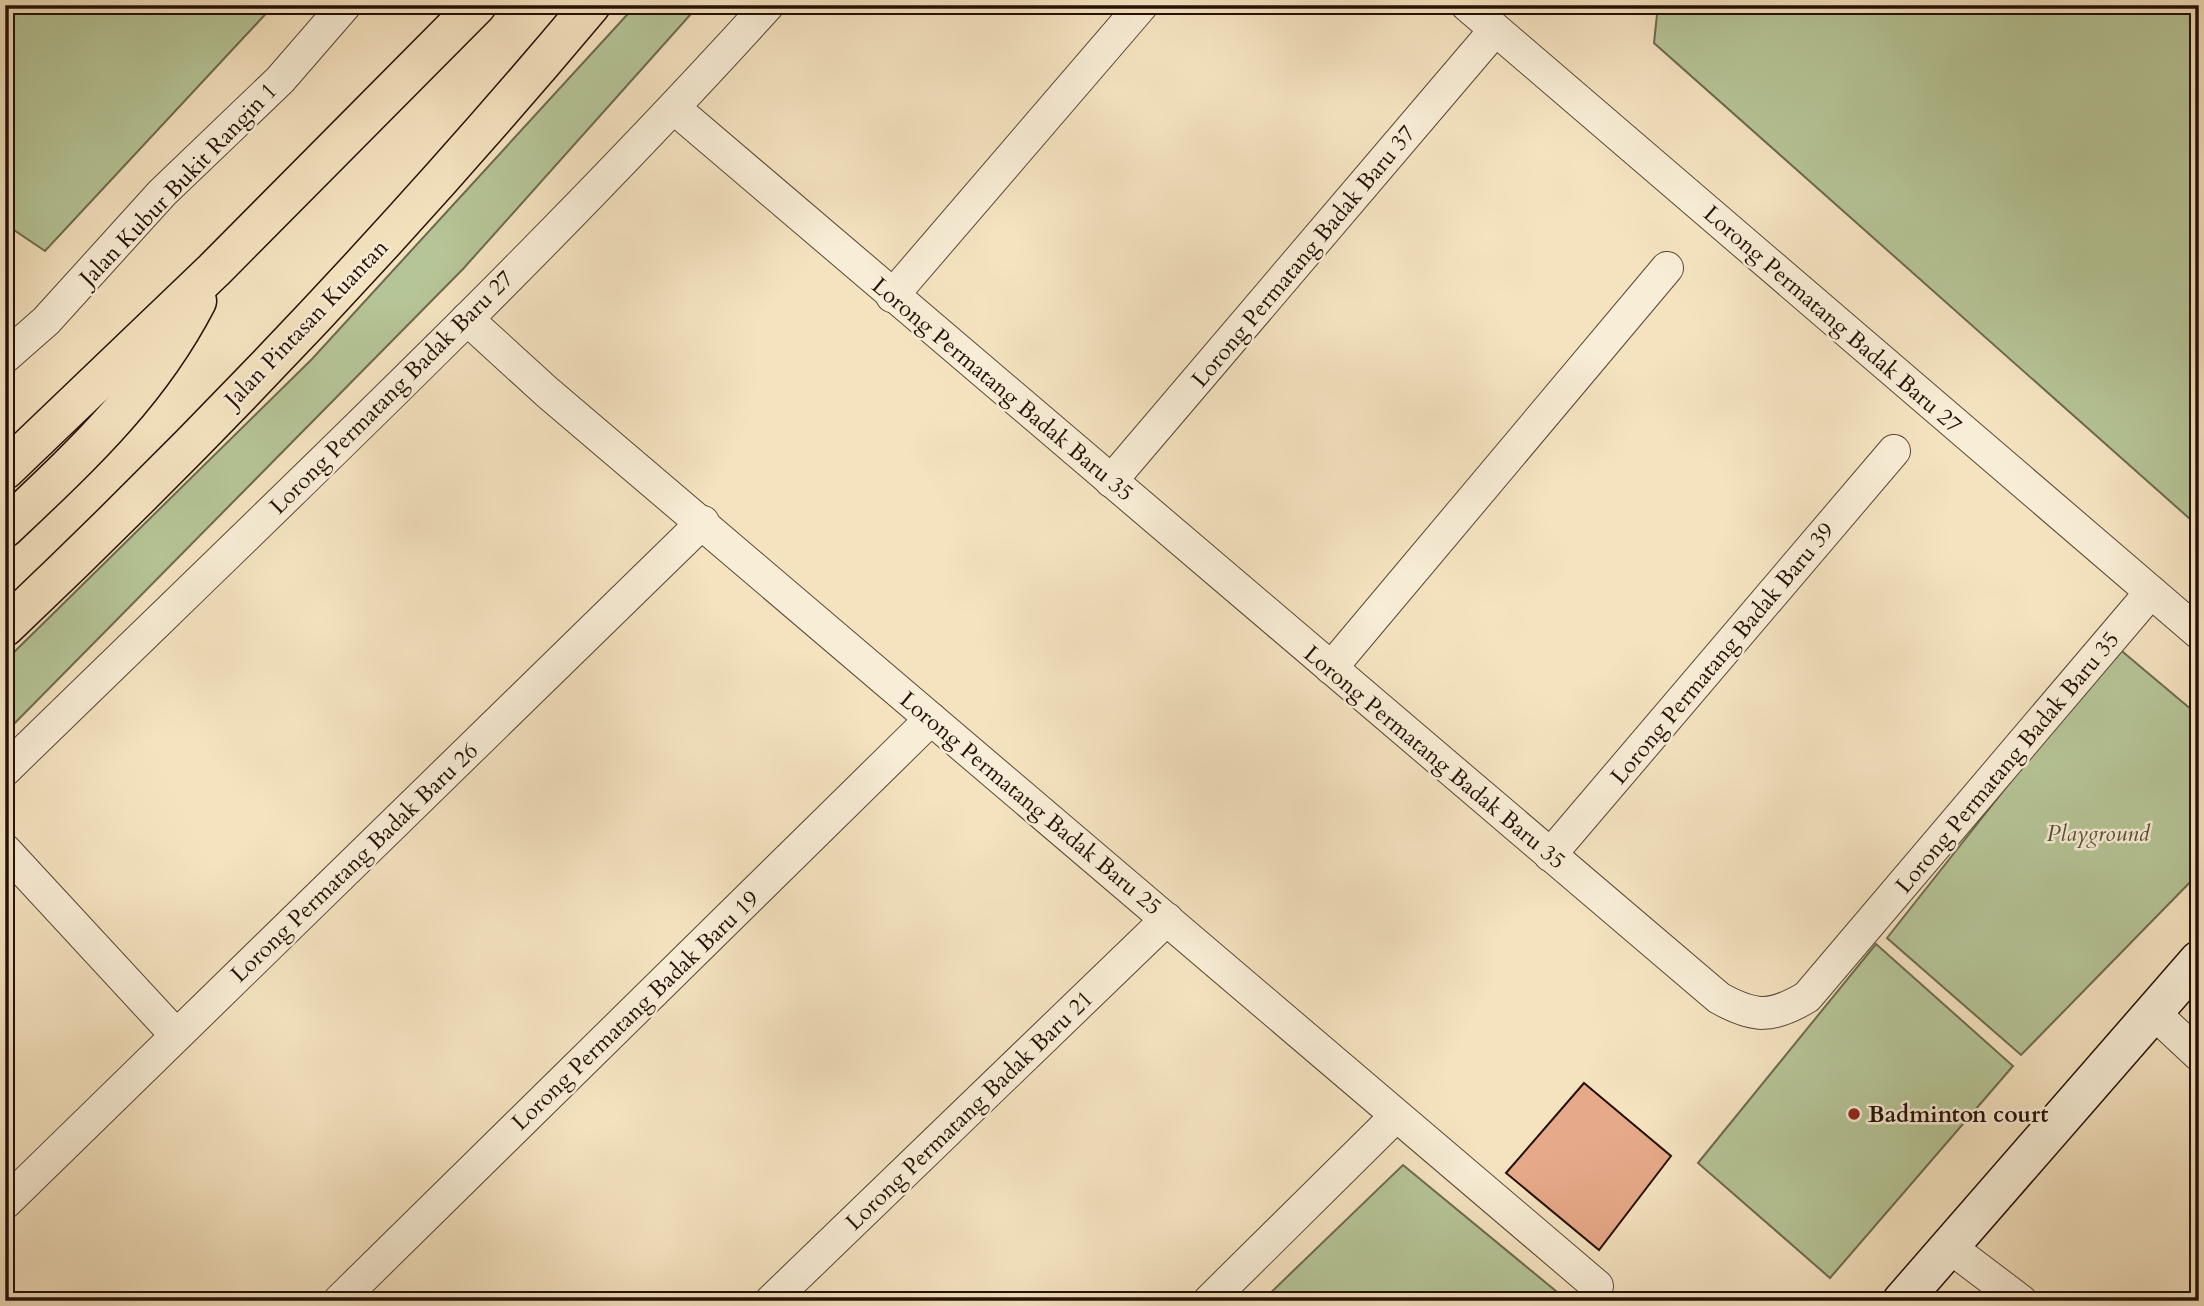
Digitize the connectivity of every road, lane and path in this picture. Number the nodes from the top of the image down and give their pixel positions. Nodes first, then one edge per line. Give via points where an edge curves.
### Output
1 (345, 5) edge
2 (477, 5) edge
3 (591, 5) edge
4 (768, 5) edge
5 (1142, 5) edge
6 (1467, 5) edge
7 (1495, 30) junction
8 (674, 108) junction
9 (1667, 268) dead end
10 (214, 270) junction
11 (892, 296) junction
12 (467, 319) junction
13 (5, 357) edge
14 (1894, 451) dead end
15 (9, 464) edge
16 (1111, 481) junction
17 (703, 522) junction
18 (5, 528) edge
19 (2151, 592) junction
20 (5, 627) edge
21 (2199, 633) edge
22 (1331, 668) junction
23 (931, 719) junction
24 (5, 770) edge
25 (5, 850) edge
26 (1550, 855) junction
27 (1167, 919) junction
28 (2199, 960) edge
29 (2154, 1013) junction
30 (176, 1035) junction
31 (2199, 1055) edge
32 (1395, 1117) junction
33 (5, 1203) edge
34 (1951, 1248) junction
35 (1597, 1286) dead end
36 (773, 1300) edge
37 (339, 1301) edge
38 (1209, 1301) edge
39 (1902, 1301) edge
40 (2021, 1301) edge

1 - 13 street, Jalan Kubur Bukit Rangin 1 via 280,79 162,193 46,321
2 - 10 highway
3 - 20 highway, Jalan Pintasan Kuantan via 374,253
4 - 8 street, Lorong Permatang Badak Baru 27
5 - 11 street
6 - 7 street, Lorong Permatang Badak Baru 27
7 - 16 street, Lorong Permatang Badak Baru 37
7 - 19 street, Lorong Permatang Badak Baru 27
8 - 11 street, Lorong Permatang Badak Baru 35
8 - 12 street, Lorong Permatang Badak Baru 27
9 - 22 street
10 - 15 highway
10 - 18 highway via 174,345 138,393 99,439
11 - 16 street, Lorong Permatang Badak Baru 35
12 - 17 street, Lorong Permatang Badak Baru 25
12 - 24 street, Lorong Permatang Badak Baru 27
14 - 26 street, Lorong Permatang Badak Baru 39
16 - 22 street, Lorong Permatang Badak Baru 35
17 - 23 street, Lorong Permatang Badak Baru 25
17 - 30 street, Lorong Permatang Badak Baru 26
19 - 21 street, Lorong Permatang Badak Baru 27
19 - 26 street, Lorong Permatang Badak Baru 35 via 1807,997 1787,1009 1765,1014 1740,1010 1719,998
22 - 26 street, Lorong Permatang Badak Baru 35
23 - 27 street, Lorong Permatang Badak Baru 25
23 - 37 street, Lorong Permatang Badak Baru 19
25 - 30 street
27 - 32 street, Lorong Permatang Badak Baru 25
27 - 36 street, Lorong Permatang Badak Baru 21
28 - 29 street
29 - 31 street
29 - 34 street
30 - 33 street, Lorong Permatang Badak Baru 26
32 - 35 street, Lorong Permatang Badak Baru 25
32 - 38 street
34 - 39 street
34 - 40 street

